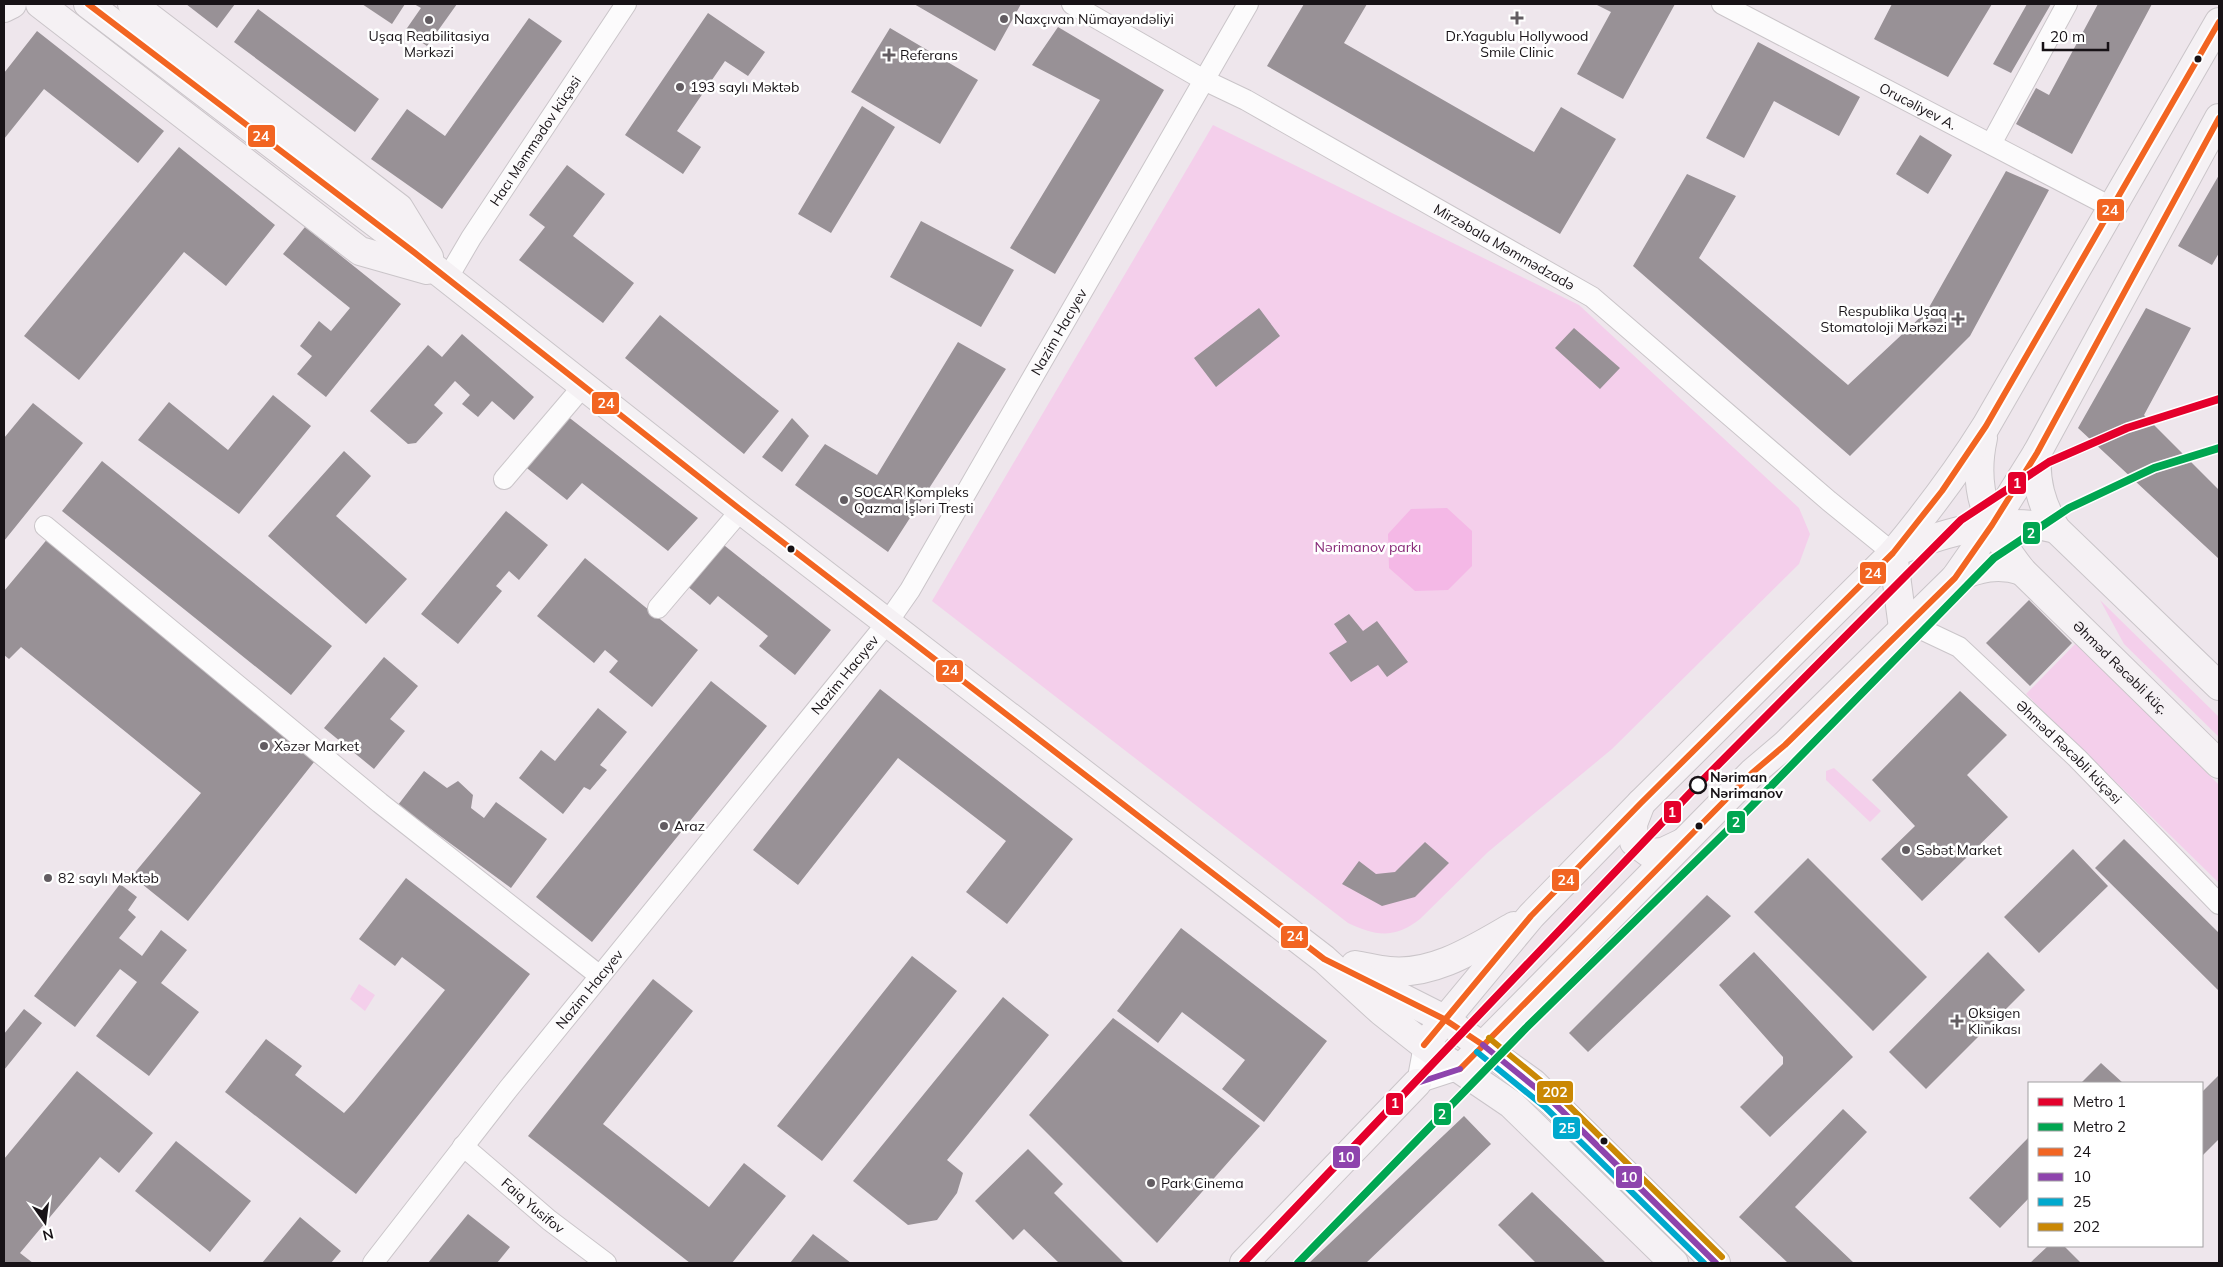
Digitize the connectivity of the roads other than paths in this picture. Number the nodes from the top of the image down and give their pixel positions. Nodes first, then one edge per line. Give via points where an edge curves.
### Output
1 (12, 4) edge
2 (40, 4) edge
3 (88, 4) edge
4 (132, 4) edge
5 (626, 4) edge
6 (1072, 4) edge
7 (1248, 4) edge
8 (1722, 4) edge
9 (2067, 4) edge
10 (4, 8) edge
11 (2219, 22) edge
12 (1204, 80) junction
13 (2219, 118) edge
14 (1991, 144) junction
15 (2113, 208) junction
16 (443, 276) junction
17 (584, 385) junction
18 (1986, 426) junction
19 (2037, 453) junction
20 (504, 479) dead end
21 (741, 510) junction
22 (1992, 525) junction
23 (45, 526) dead end
24 (2056, 528) junction
25 (1893, 553) junction
26 (2022, 572) junction
27 (1955, 578) junction
28 (658, 608) dead end
29 (887, 623) junction
30 (1903, 628) junction
31 (2219, 686) edge
32 (2219, 764) edge
33 (1641, 804) junction
34 (1684, 842) junction
35 (2219, 904) edge
36 (1531, 916) junction
37 (1324, 959) junction
38 (600, 976) junction
39 (1444, 1020) junction
40 (1424, 1045) junction
41 (1483, 1045) junction
42 (1460, 1069) junction
43 (1417, 1083) junction
44 (463, 1146) junction
45 (373, 1263) edge
46 (606, 1263) edge
47 (1244, 1263) edge
48 (1674, 1263) edge
49 (1716, 1263) edge

1 - 10 main road
2 - 16 main road via 360,250
3 - 16 main road
4 - 16 main road via 399,208
5 - 16 street, Hacı Məmmədov küçəsi
6 - 12 street, Mirzəbala Məmmədzadə
7 - 12 street, Nazim Hacıyev
8 - 14 street, Orucəliyev A.
9 - 14 street
11 - 15 main road
12 - 25 street, Mirzəbala Məmmədzadə via 1255,105 1592,297
12 - 29 street, Nazim Hacıyev via 915,581
13 - 19 main road
14 - 15 street, Orucəliyev A.
15 - 18 main road
16 - 17 main road
17 - 20 street
17 - 21 main road
18 - 22 main road, Əhməd Rəcəbli küç. via 1978,477
18 - 25 main road via 1946,488
19 - 22 main road
19 - 24 main road via 2038,487
21 - 28 street
21 - 29 main road
22 - 24 main road via 2027,524
22 - 25 main road via 1944,534
22 - 26 main road, Əhməd Rəcəbli küç.
22 - 27 main road
23 - 38 street via 380,803
24 - 31 main road
25 - 30 main road
25 - 33 main road
26 - 27 main road via 2007,566 1990,566
26 - 32 main road, Əhməd Rəcəbli küç.
27 - 30 main road
29 - 37 main road
29 - 38 street, Nazim Hacıyev
30 - 34 main road
30 - 35 street, Əhməd Rəcəbli küçəsi via 1923,630 1960,647 2077,758
33 - 34 main road via 1633,824 1634,842 1649,853 1663,852
33 - 36 main road
34 - 41 main road
36 - 37 main road via 1456,958 1426,968 1390,971
36 - 39 main road
37 - 39 main road
37 - 40 main road
38 - 44 street, Nazim Hacıyev
39 - 40 main road
39 - 41 main road
40 - 42 main road
40 - 43 street
41 - 42 main road
41 - 49 main road via 1552,1101
42 - 43 street
42 - 48 main road via 1511,1104
43 - 47 main road
44 - 45 street, Nazim Hacıyev
44 - 46 street, Faiq Yusifov via 549,1220

